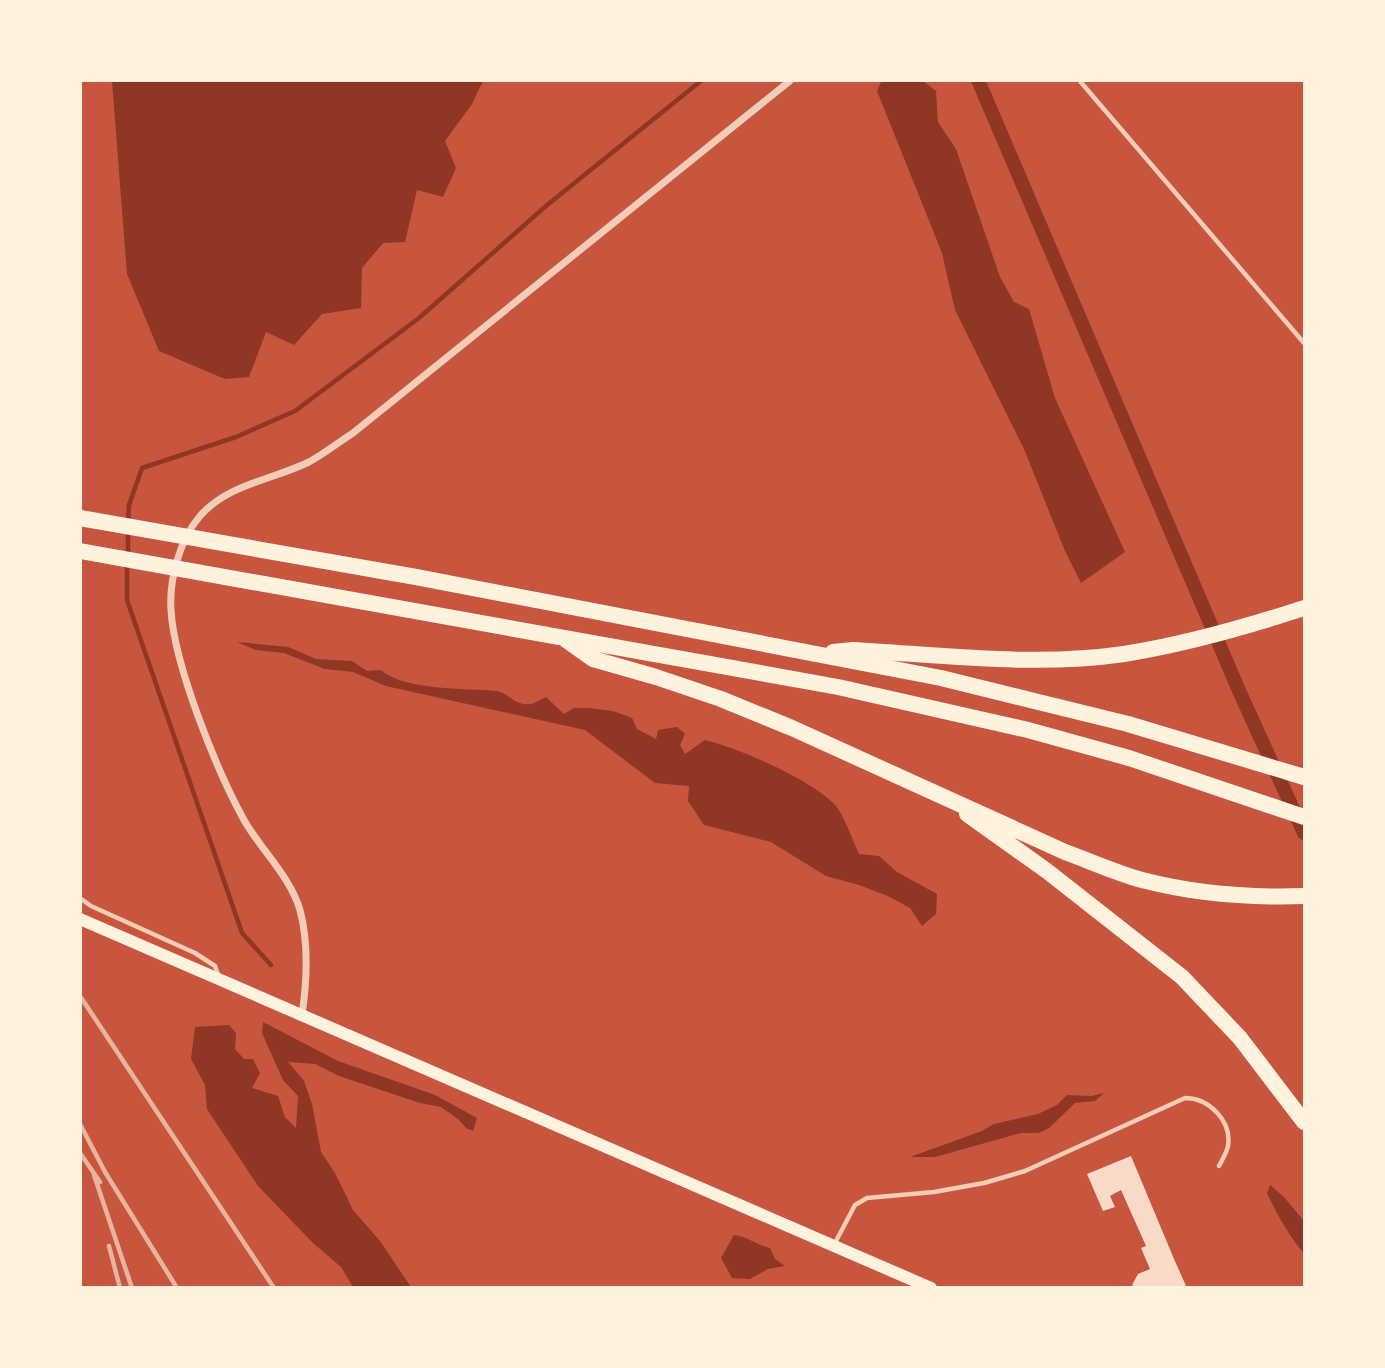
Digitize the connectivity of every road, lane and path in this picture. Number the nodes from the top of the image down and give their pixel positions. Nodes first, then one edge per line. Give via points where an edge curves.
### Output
1 (791, 80) edge
2 (1079, 80) edge
3 (1304, 343) edge
4 (80, 518) edge
5 (80, 551) edge
6 (1304, 608) edge
7 (565, 639) junction
8 (816, 654) junction
9 (1304, 776) edge
10 (936, 793) junction
11 (1304, 817) edge
12 (1304, 896) edge
13 (80, 898) edge
14 (80, 919) edge
15 (219, 979) junction
16 (302, 1016) junction
17 (1304, 1122) edge
18 (1219, 1166) dead end
19 (834, 1244) junction
20 (931, 1287) edge

1 - 16 street via 353,433 309,462 219,498 199,517 182,547 172,583 171,611 179,655 244,819 286,879 299,909 307,976
2 - 3 lane
4 - 8 highway
5 - 7 highway
6 - 8 highway via 1253,625 1122,654 1000,659 853,650
7 - 10 highway via 593,659 721,699
7 - 11 highway via 761,671 1028,730 1129,758
8 - 9 highway via 941,678 1128,724
10 - 12 highway via 1065,852 1141,879 1226,895
10 - 17 highway via 1047,871 1182,977 1240,1038
13 - 15 lane via 195,953 215,966
14 - 15 main road
15 - 16 main road
16 - 19 main road
18 - 19 lane via 1228,1145 1227,1128 1211,1107 1198,1098 1185,1098 1025,1171 984,1184 867,1198 855,1205
19 - 20 main road

